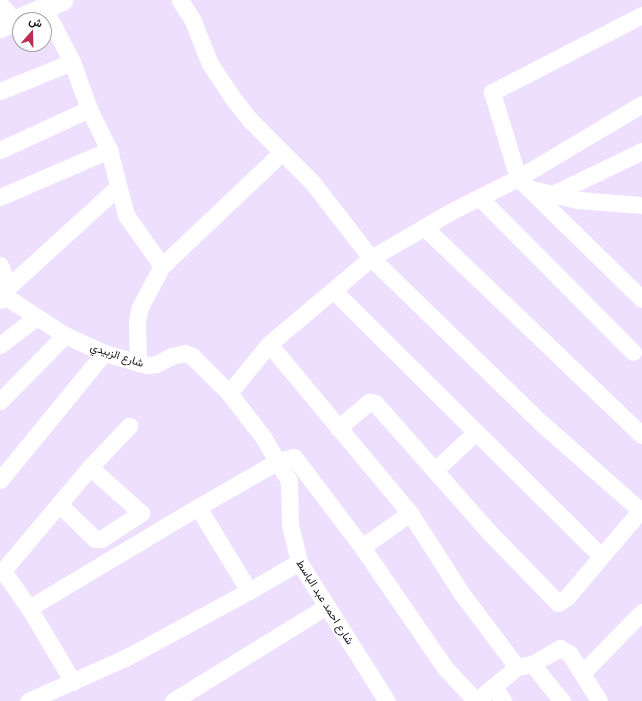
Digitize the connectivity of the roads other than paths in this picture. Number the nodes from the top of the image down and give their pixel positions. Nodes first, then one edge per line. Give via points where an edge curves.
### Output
1 (180, 0) edge
2 (0, 4) edge
3 (53, 4) edge
4 (642, 15) edge
5 (7, 23) edge
6 (72, 62) junction
7 (0, 91) edge
8 (642, 104) edge
9 (89, 109) junction
10 (0, 150) edge
11 (109, 150) junction
12 (642, 151) edge
13 (281, 153) junction
14 (524, 183) junction
15 (118, 187) junction
16 (553, 194) junction
17 (0, 197) edge
18 (480, 198) junction
19 (642, 205) edge
20 (424, 227) junction
21 (371, 258) junction
22 (0, 265) edge
23 (162, 266) junction
24 (333, 290) junction
25 (4, 294) edge
26 (642, 299) edge
27 (35, 318) junction
28 (65, 335) junction
29 (269, 344) junction
30 (0, 345) edge
31 (633, 352) dead end
32 (104, 353) junction
33 (138, 364) junction
34 (229, 393) junction
35 (0, 401) edge
36 (129, 426) dead end
37 (338, 428) junction
38 (475, 433) junction
39 (642, 435) edge
40 (278, 461) junction
41 (90, 467) junction
42 (436, 469) junction
43 (0, 480) edge
44 (60, 505) junction
45 (198, 507) junction
46 (641, 512) edge
47 (410, 513) junction
48 (362, 547) junction
49 (600, 555) junction
50 (299, 562) junction
51 (2, 573) edge
52 (249, 591) junction
53 (327, 606) junction
54 (29, 608) junction
55 (642, 612) edge
56 (524, 665) junction
57 (583, 672) junction
58 (73, 682) junction
59 (498, 694) edge
60 (28, 701) edge
61 (173, 701) edge
62 (388, 701) edge
63 (476, 701) edge
64 (562, 701) edge
65 (599, 701) edge

1 - 13 street via 193,21 210,64 232,97
2 - 5 street
3 - 5 street
3 - 6 street
4 - 14 street via 492,92
6 - 7 street
6 - 9 street
8 - 14 street
9 - 10 street
9 - 11 street
11 - 15 street
11 - 17 street
12 - 16 street
13 - 21 street via 312,182
13 - 23 street
14 - 16 street
14 - 18 street
14 - 26 street
15 - 23 street via 126,215
15 - 25 street
16 - 19 street via 578,200
18 - 20 street
18 - 31 street
20 - 21 street
20 - 39 street
21 - 24 street
21 - 46 street via 540,422
22 - 25 street
23 - 33 street via 140,307
24 - 29 street
24 - 38 street
25 - 27 street, شارع الزبيدي
27 - 28 street, شارع الزبيدي
27 - 30 street
28 - 32 street, شارع الزبيدي
28 - 35 street
29 - 34 street
29 - 37 street
32 - 33 street, شارع الزبيدي
32 - 43 street
33 - 34 street, شارع الزبيدي via 156,364 178,353 185,353 192,356
34 - 40 street, شارع احمد عبد الباسط
36 - 41 street
37 - 42 street via 369,402 375,402
37 - 47 street
38 - 42 street
38 - 49 street
40 - 45 street
40 - 48 street via 294,457 298,459
40 - 50 street, شارع احمد عبد الباسط via 292,490 290,525
41 - 44 street
41 - 44 street via 141,513 101,539 95,539
42 - 49 street via 489,532 556,602 561,602 567,597
44 - 51 street
45 - 52 street
45 - 54 street
46 - 49 street
47 - 48 street
47 - 56 street via 462,594
48 - 63 street via 446,669
50 - 52 street
50 - 53 street, شارع احمد عبد الباسط
51 - 54 street
52 - 58 street via 125,658
53 - 61 street
53 - 62 street, شارع احمد عبد الباسط
54 - 58 street
55 - 57 street
56 - 57 street via 563,648
56 - 59 street
56 - 64 street
57 - 65 street
58 - 60 street
59 - 63 street

